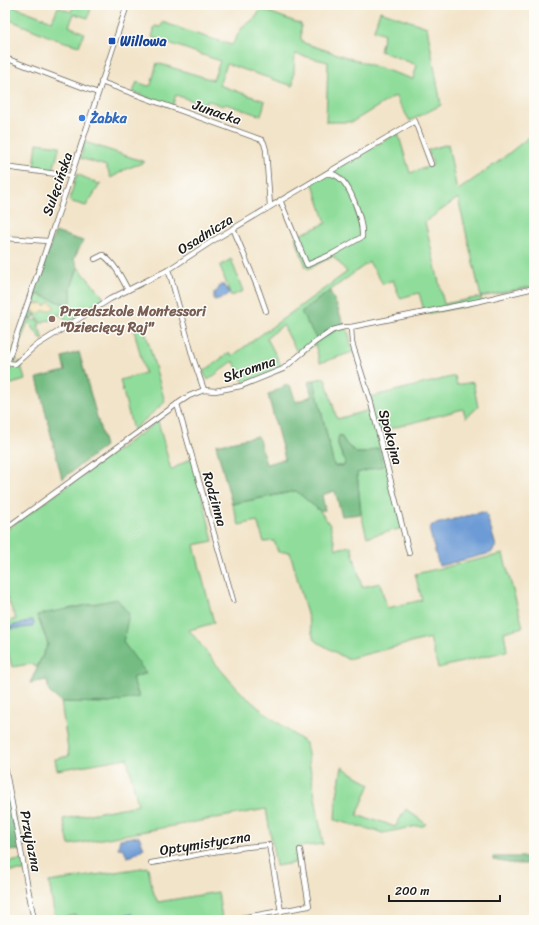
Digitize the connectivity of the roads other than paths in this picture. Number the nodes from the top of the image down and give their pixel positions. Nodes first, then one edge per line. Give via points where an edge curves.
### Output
1 (7, 5) edge
2 (127, 5) edge
3 (5, 10) edge
4 (5, 58) edge
5 (101, 82) junction
6 (98, 93) junction
7 (430, 164) dead end
8 (5, 167) edge
9 (324, 174) junction
10 (71, 176) junction
11 (280, 200) junction
12 (270, 206) junction
13 (233, 228) junction
14 (5, 238) edge
15 (48, 241) junction
16 (95, 260) dead end
17 (168, 270) junction
18 (534, 288) edge
19 (128, 290) junction
20 (266, 311) dead end
21 (351, 326) junction
22 (7, 363) junction
23 (5, 369) edge
24 (204, 390) junction
25 (177, 404) junction
26 (5, 528) edge
27 (409, 553) dead end
28 (233, 600) dead end
29 (5, 767) edge
30 (300, 850) dead end
31 (151, 863) dead end
32 (281, 911) junction
33 (34, 920) edge
34 (229, 920) edge

1 - 3 street
2 - 5 street, Sulęcińska
4 - 6 street
5 - 6 street, Sulęcińska
5 - 12 street, Junacka via 262,140 266,150
6 - 10 street, Sulęcińska
7 - 9 street, Osadnicza via 415,121
8 - 10 street
9 - 11 street, Osadnicza
9 - 11 street via 337,177 349,190 362,228 362,237 307,265
10 - 15 street, Sulęcińska
11 - 12 street, Osadnicza
12 - 13 street, Osadnicza
13 - 17 street, Osadnicza
13 - 20 street
14 - 15 street
15 - 22 street, Sulęcińska
16 - 19 street via 103,256 109,260
17 - 19 street, Osadnicza
17 - 24 street
18 - 21 street, Skromna
19 - 22 street, Osadnicza via 34,347 15,364
21 - 24 street, Skromna via 332,330 283,369 241,386 216,391
21 - 27 street, Spokojna via 352,343 371,403
22 - 23 street, Sulęcińska
24 - 25 street, Skromna
25 - 26 street, Skromna
25 - 28 street, Rodzinna
29 - 33 street, Przyjazna
30 - 32 street via 309,906
31 - 32 street, Optymistyczna via 269,845
32 - 34 street

